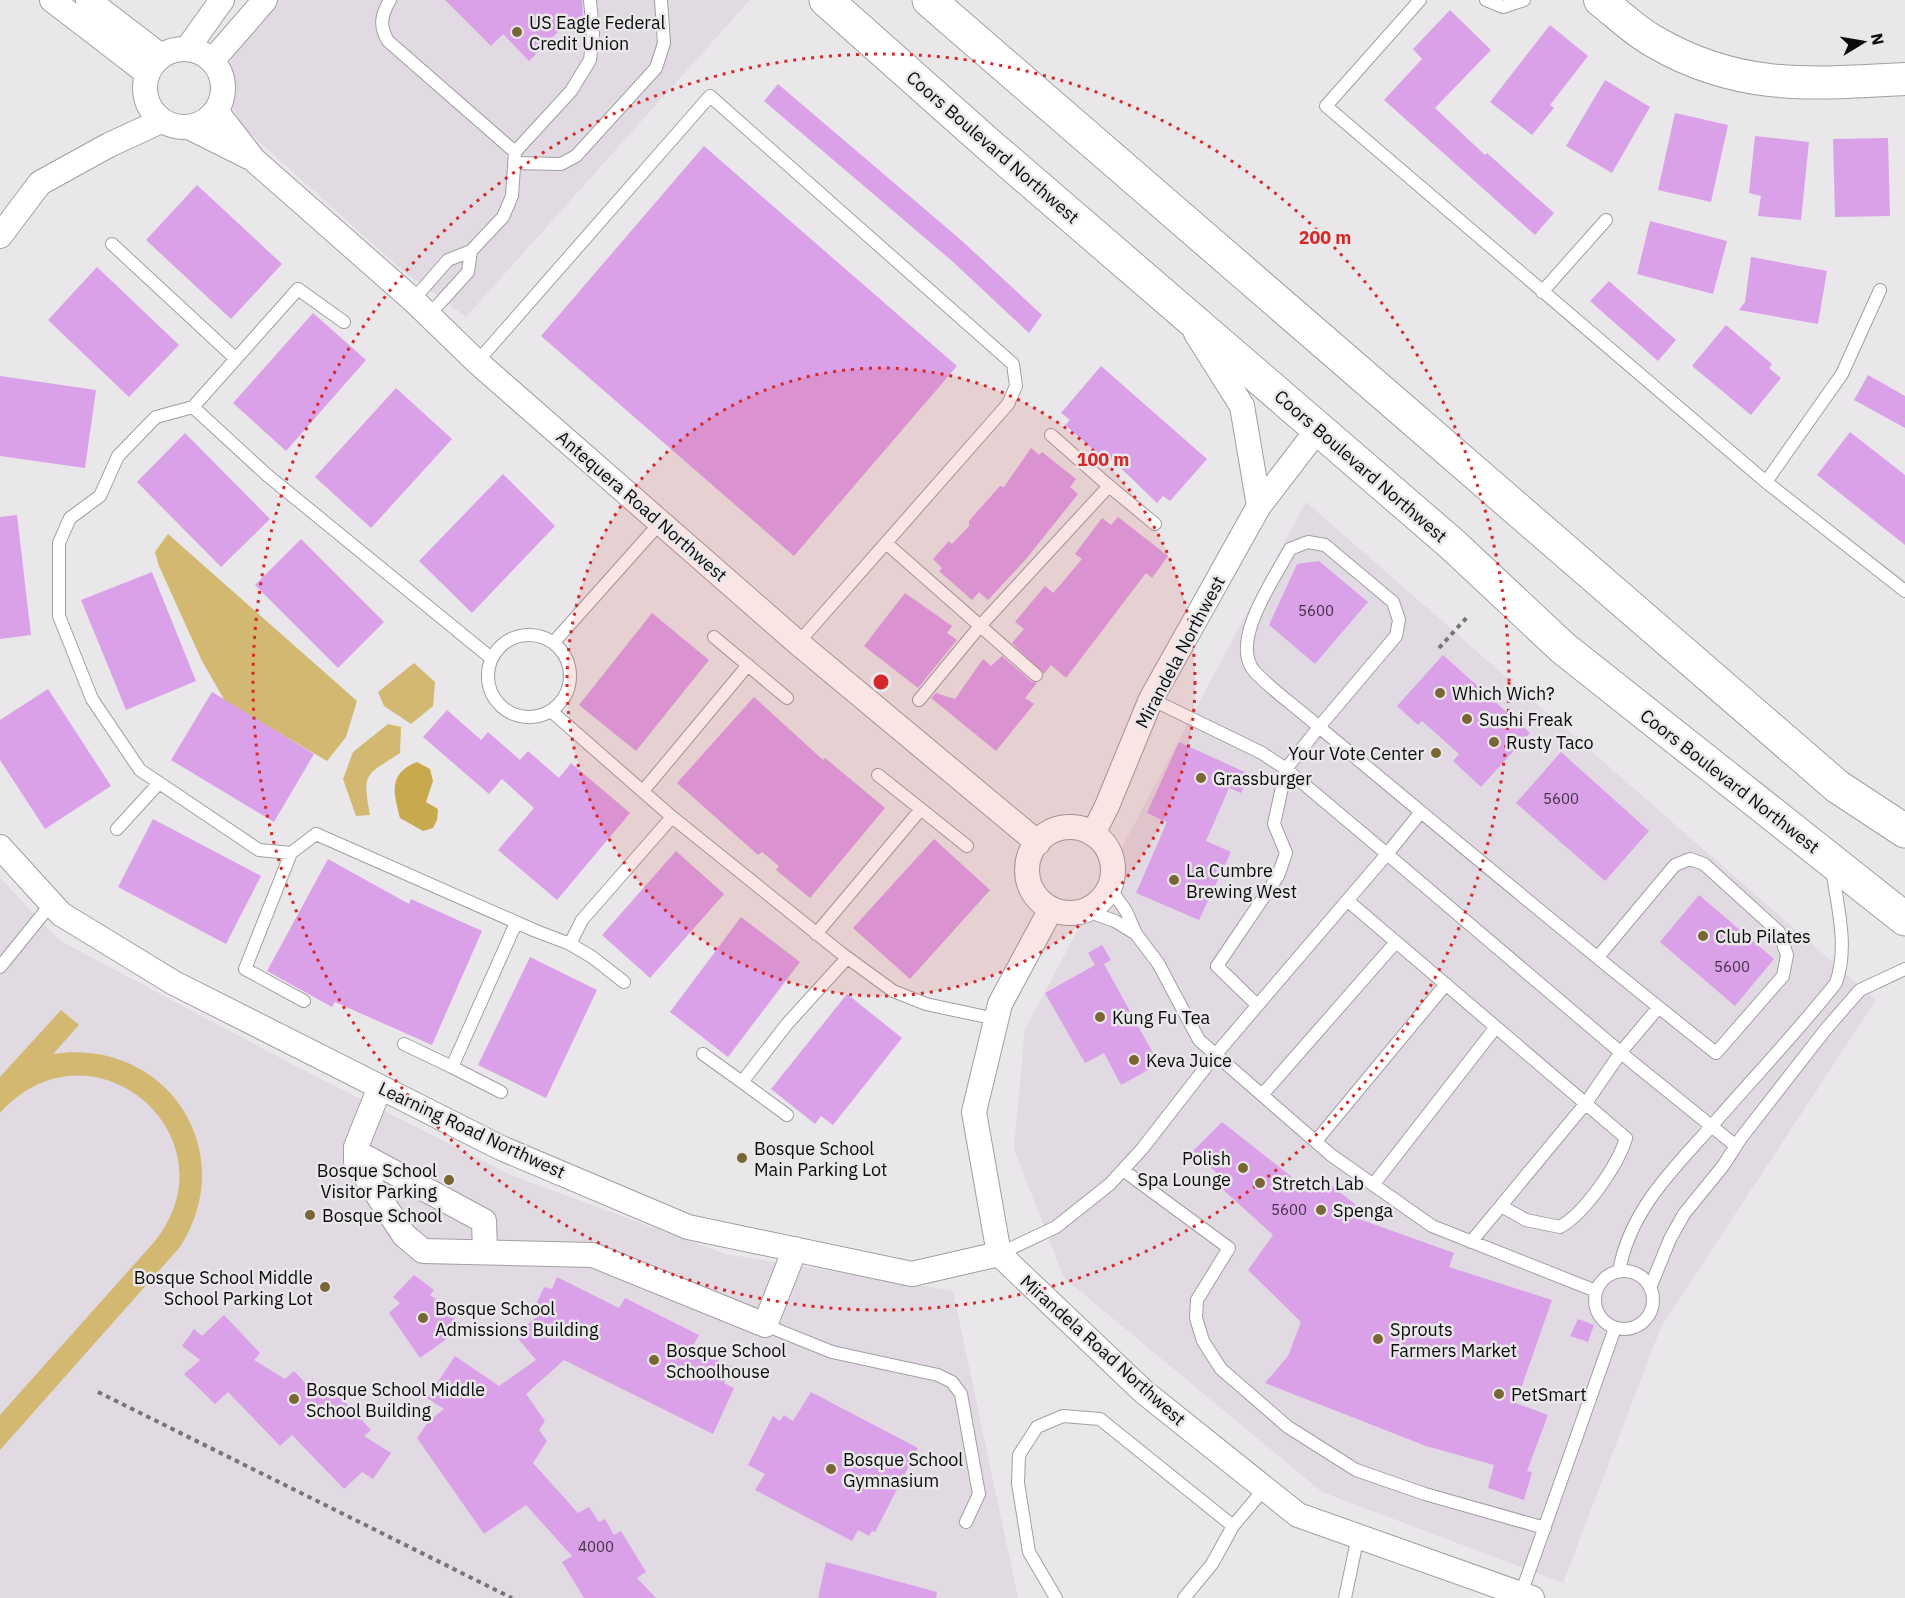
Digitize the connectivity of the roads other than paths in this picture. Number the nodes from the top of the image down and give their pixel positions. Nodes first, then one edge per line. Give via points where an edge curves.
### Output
1 (52, 0) edge
2 (88, 0) edge
3 (222, 0) edge
4 (265, 0) edge
5 (390, 0) edge
6 (590, 0) edge
7 (661, 0) edge
8 (826, 0) edge
9 (929, 0) edge
10 (1420, 0) edge
11 (1486, 0) edge
12 (1524, 0) edge
13 (1600, 0) edge
14 (187, 49) junction
15 (212, 61) junction
16 (154, 65) junction
17 (1905, 79) edge
18 (146, 101) junction
19 (216, 111) junction
20 (161, 121) junction
21 (189, 127) junction
22 (109, 145) junction
23 (515, 157) junction
24 (254, 160) junction
25 (1606, 220) dead end
26 (0, 236) edge
27 (112, 244) dead end
28 (471, 251) junction
29 (1880, 290) dead end
30 (1542, 292) junction
31 (421, 307) junction
32 (1184, 313) junction
33 (344, 322) dead end
34 (236, 359) junction
35 (477, 362) junction
36 (193, 407) junction
37 (1318, 429) junction
38 (1050, 435) dead end
39 (1767, 482) junction
40 (1109, 486) junction
41 (1259, 506) junction
42 (660, 523) junction
43 (1155, 524) dead end
44 (886, 543) junction
45 (1905, 591) edge
46 (980, 626) junction
47 (714, 637) dead end
48 (554, 642) junction
49 (798, 643) junction
50 (491, 658) junction
51 (748, 665) junction
52 (1036, 675) dead end
53 (787, 698) dead end
54 (1151, 699) junction
55 (919, 700) dead end
56 (551, 711) junction
57 (1319, 727) junction
58 (1286, 769) junction
59 (878, 775) dead end
60 (159, 783) junction
61 (643, 791) junction
62 (921, 809) junction
63 (1420, 812) junction
64 (672, 817) junction
65 (117, 829) dead end
66 (1905, 831) edge
67 (1092, 834) junction
68 (1038, 843) junction
69 (967, 846) dead end
70 (0, 847) edge
71 (291, 853) junction
72 (1387, 854) junction
73 (1831, 861) junction
74 (1109, 887) junction
75 (1348, 901) junction
76 (51, 904) junction
77 (1051, 909) junction
78 (1084, 910) junction
79 (1905, 919) edge
80 (516, 922) junction
81 (1136, 933) junction
82 (816, 934) junction
83 (1396, 942) junction
84 (570, 944) junction
85 (1598, 957) junction
86 (847, 958) junction
87 (0, 967) edge
88 (1905, 969) edge
89 (624, 982) dead end
90 (1446, 984) junction
91 (304, 1001) dead end
92 (1257, 1005) junction
93 (1658, 1008) junction
94 (996, 1019) junction
95 (1496, 1027) junction
96 (404, 1044) dead end
97 (1621, 1052) junction
98 (703, 1054) dead end
99 (1216, 1054) junction
100 (452, 1066) junction
101 (742, 1082) junction
102 (380, 1087) junction
103 (501, 1092) dead end
104 (1262, 1095) junction
105 (1586, 1103) junction
106 (787, 1114) dead end
107 (1712, 1126) junction
108 (1316, 1141) junction
109 (1736, 1146) junction
110 (356, 1152) junction
111 (1123, 1170) junction
112 (1373, 1185) junction
113 (1501, 1206) junction
114 (1471, 1242) junction
115 (795, 1250) junction
116 (485, 1252) junction
117 (999, 1254) junction
118 (1619, 1271) junction
119 (1650, 1288) junction
120 (1596, 1291) junction
121 (765, 1325) junction
122 (1615, 1328) junction
123 (1265, 1488) junction
124 (966, 1522) dead end
125 (1233, 1526) junction
126 (1545, 1528) junction
127 (1358, 1536) junction
128 (1048, 1584) junction
129 (1526, 1596) edge
130 (1049, 1598) edge
131 (1056, 1598) edge
132 (1184, 1598) edge
133 (1345, 1598) edge

1 - 16 street
2 - 16 street
3 - 14 street
4 - 15 street
5 - 23 lane via 381,20 388,41
6 - 23 lane via 590,60 581,77
7 - 23 lane via 664,43 656,68 576,156 561,164
8 - 32 main road, Coors Boulevard Northwest
9 - 66 main road via 1838,787
10 - 30 lane via 1326,106
11 - 12 lane via 1503,7
13 - 17 street via 1653,41 1701,65 1758,81 1822,84
14 - 15 street
14 - 16 street via 173,50
15 - 19 street via 223,85
16 - 18 street via 144,91
18 - 20 street
18 - 22 street
19 - 21 street via 204,122
19 - 24 street, Antequera Road Northwest
20 - 21 street
20 - 22 street
21 - 24 street, Antequera Road Northwest
22 - 26 street via 40,183
23 - 28 lane via 512,196 502,217
24 - 31 street, Antequera Road Northwest
25 - 30 lane
27 - 34 lane
28 - 31 lane via 448,260
28 - 31 lane via 468,272
29 - 39 lane via 1842,374
30 - 39 lane
31 - 35 street, Antequera Road Northwest
32 - 37 main road, Coors Boulevard Northwest
32 - 41 street via 1242,406
33 - 34 lane via 298,289
34 - 36 lane
35 - 42 street, Antequera Road Northwest
35 - 44 lane via 710,96 1012,364 1016,386 1008,404
36 - 50 lane via 267,475
36 - 60 lane via 156,417 118,456 100,496 70,518 59,543 59,616 92,699 140,770
37 - 41 street, Mirandela Northwest
37 - 73 main road, Coors Boulevard Northwest via 1452,544 1563,648
38 - 40 lane
39 - 45 lane
40 - 43 lane
40 - 46 lane
41 - 54 street, Mirandela Northwest
42 - 48 lane
42 - 49 street, Antequera Road Northwest
44 - 46 lane
44 - 49 lane
46 - 52 lane
46 - 55 lane
47 - 51 lane
48 - 50 lane via 531,634 519,635 498,648
48 - 56 lane via 569,664 570,677 561,702
49 - 68 street, Antequera Road Northwest
50 - 56 lane via 488,684 501,707 526,717
51 - 53 lane
51 - 61 lane
54 - 58 lane via 1262,753
54 - 67 street, Mirandela Northwest
56 - 61 lane
57 - 57 lane via 1396,636 1399,621 1393,602 1325,545 1308,542 1290,549 1249,628 1245,651 1254,670
57 - 58 lane
57 - 63 lane
58 - 72 lane
58 - 92 lane via 1274,824 1286,853 1278,876 1217,966
59 - 62 lane
60 - 65 lane
60 - 71 lane via 259,850
61 - 64 lane
62 - 69 lane
62 - 82 lane
63 - 72 lane
63 - 85 lane
64 - 82 lane
64 - 84 lane via 582,920
67 - 68 street via 1063,828 1048,833
67 - 74 street via 1104,844 1110,857 1113,873
68 - 77 street via 1027,862 1027,877 1032,892
70 - 76 street, Learning Road Northwest
71 - 80 lane via 316,834
71 - 91 lane via 245,969
72 - 75 lane
72 - 97 lane
73 - 79 main road, Coors Boulevard Northwest
73 - 107 lane via 1844,946 1843,965 1836,983
74 - 78 street via 1101,900
74 - 81 lane
75 - 83 lane
75 - 92 lane
76 - 87 lane
76 - 102 street, Learning Road Northwest via 61,914 174,983
77 - 78 street via 1064,913
77 - 94 street via 1000,1004
78 - 81 lane
80 - 84 lane
80 - 100 lane
81 - 99 lane via 1158,963 1199,1040
82 - 86 lane
83 - 90 lane
83 - 104 lane
84 - 89 lane
85 - 93 lane
85 - 93 lane via 1675,865 1690,859 1704,864 1779,932 1787,955 1783,976 1716,1053
86 - 94 lane via 893,991 926,1004
86 - 101 lane via 787,1024
88 - 109 lane via 1860,990
90 - 95 lane
90 - 108 lane
92 - 99 lane
93 - 97 lane
94 - 117 street via 974,1112
95 - 105 lane
95 - 112 lane
96 - 100 lane
97 - 105 lane
97 - 107 lane
98 - 101 lane
99 - 104 lane
99 - 111 lane
100 - 103 lane
101 - 106 lane
102 - 110 street
102 - 115 street, Learning Road Northwest via 501,1148 688,1227
104 - 108 lane
105 - 113 lane
105 - 113 lane via 1626,1138 1621,1155 1573,1220 1560,1227 1526,1220
107 - 109 lane
107 - 118 lane via 1675,1164 1647,1203 1624,1244
108 - 112 lane
109 - 119 lane via 1684,1214
110 - 116 street via 484,1221
110 - 116 street via 361,1172 385,1208 404,1235 423,1251
111 - 117 lane via 1056,1227
111 - 126 lane via 1229,1248 1197,1300 1196,1318 1203,1341 1221,1369 1288,1427 1356,1470
112 - 114 lane via 1432,1226
113 - 114 lane
114 - 120 lane
115 - 117 street, Learning Road Northwest via 912,1274
115 - 121 street
116 - 121 street via 593,1255
117 - 123 street, Mirandela Road Northwest via 1144,1392
118 - 119 lane via 1637,1274
118 - 120 lane via 1602,1281
119 - 122 lane via 1652,1306 1642,1323 1634,1328
120 - 122 lane via 1600,1316
121 - 124 lane via 832,1352 938,1375 952,1382 961,1394 979,1494
122 - 126 lane
123 - 125 lane
123 - 127 street, Mirandela Road Northwest via 1298,1515
125 - 128 lane via 1100,1419 1062,1416 1037,1427 1019,1455 1018,1483 1029,1552
125 - 132 lane via 1212,1564
126 - 129 lane
127 - 129 street, Mirandela Road Northwest
127 - 133 lane
128 - 130 lane
128 - 131 lane

